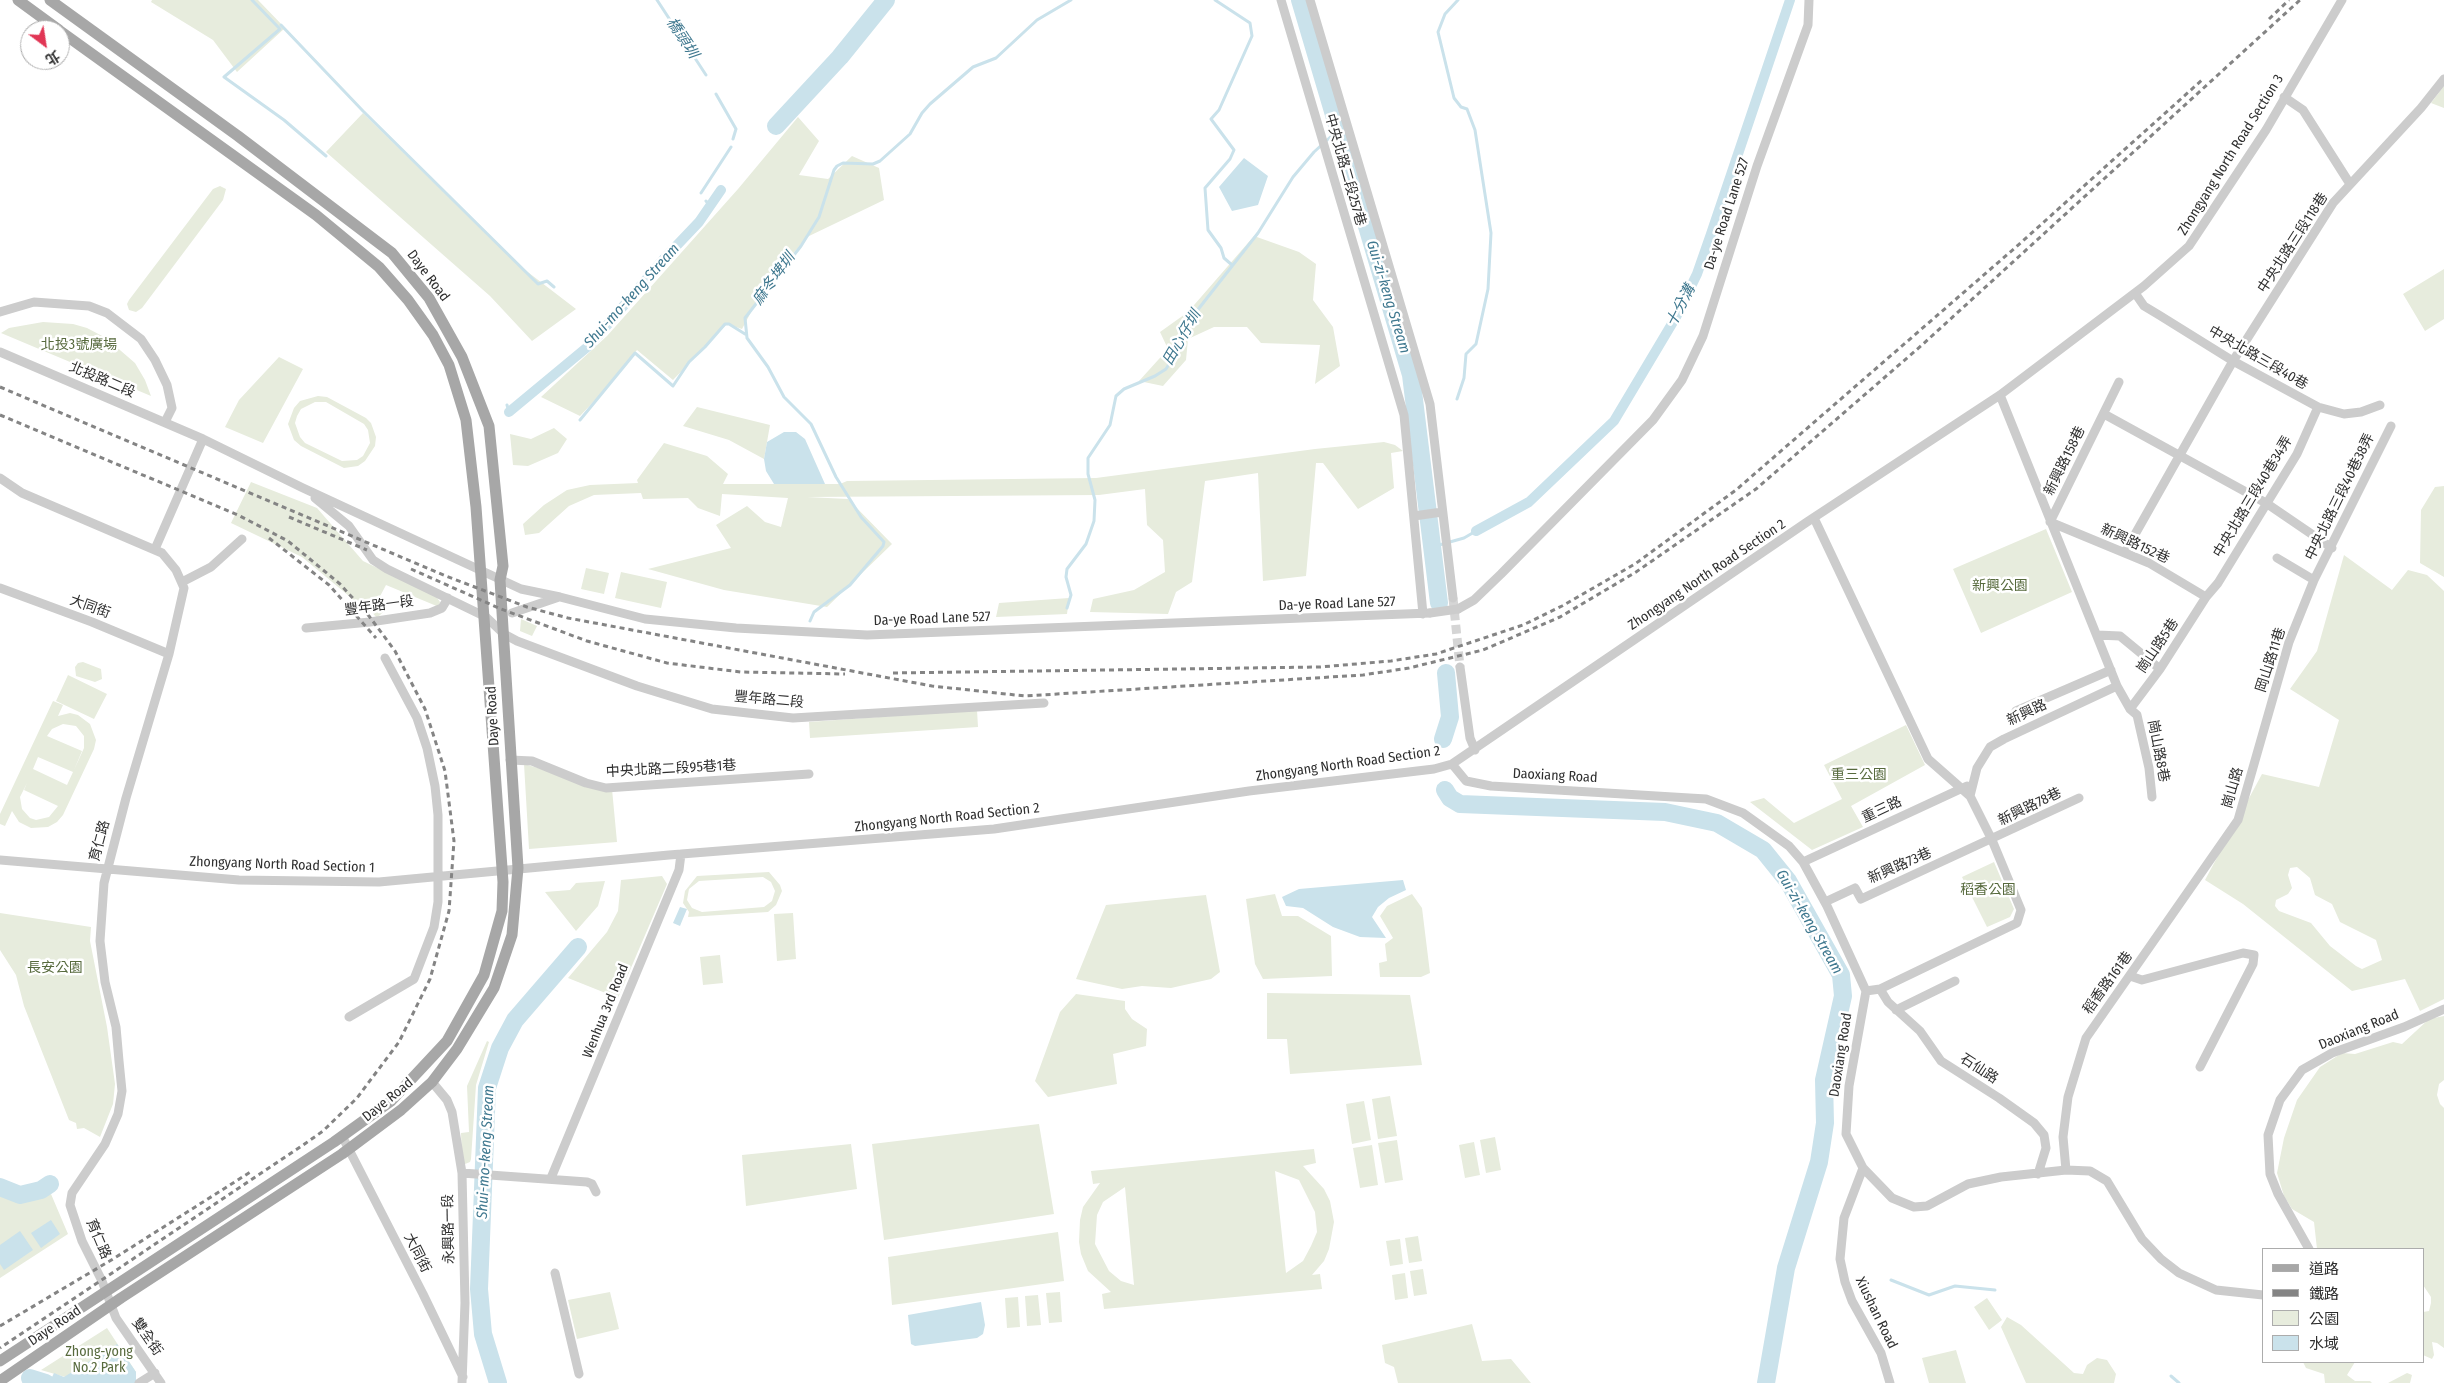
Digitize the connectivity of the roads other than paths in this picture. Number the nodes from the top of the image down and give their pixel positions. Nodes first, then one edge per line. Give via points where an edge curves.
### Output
1 (18, 0) edge
2 (50, 0) edge
3 (1281, 0) edge
4 (1310, 0) edge
5 (1809, 0) edge
6 (2342, 0) edge
7 (46, 20) edge
8 (70, 37) edge
9 (2444, 79) edge
10 (2284, 97) junction
11 (2350, 184) junction
12 (2135, 293) junction
13 (0, 312) edge
14 (0, 352) edge
15 (2233, 361) junction
16 (2119, 382) dead end
17 (2000, 395) junction
18 (2380, 405) dead end
19 (2318, 407) junction
20 (2104, 414) junction
21 (165, 422) junction
22 (2391, 426) dead end
23 (203, 439) junction
24 (2180, 456) junction
25 (0, 478) edge
26 (303, 488) junction
27 (2266, 503) junction
28 (1442, 512) junction
29 (1414, 516) junction
30 (1814, 518) junction
31 (2050, 522) junction
32 (242, 539) dead end
33 (2332, 547) junction
34 (155, 549) junction
35 (2125, 552) junction
36 (2277, 558) dead end
37 (482, 571) junction
38 (500, 580) junction
39 (2314, 580) junction
40 (182, 582) junction
41 (0, 588) edge
42 (560, 597) junction
43 (2206, 597) junction
44 (448, 598) junction
45 (1453, 598) tunnel mouth
46 (512, 612) dead end
47 (1426, 613) junction
48 (486, 617) junction
49 (306, 628) dead end
50 (504, 634) junction
51 (2097, 636) junction
52 (168, 654) junction
53 (385, 658) dead end
54 (1460, 666) tunnel mouth
55 (2160, 669) junction
56 (2111, 670) junction
57 (2117, 686) junction
58 (1044, 703) dead end
59 (2130, 709) junction
60 (2016, 711) dead end
61 (2258, 748) joint
62 (1475, 750) junction
63 (510, 760) junction
64 (1452, 764) junction
65 (809, 774) dead end
66 (1968, 786) junction
67 (2152, 797) dead end
68 (2079, 798) dead end
69 (2229, 833) joint
70 (1992, 840) junction
71 (681, 854) junction
72 (0, 860) edge
73 (1803, 862) junction
74 (518, 868) junction
75 (107, 869) junction
76 (503, 870) junction
77 (439, 876) junction
78 (1825, 902) junction
79 (2130, 976) junction
80 (1955, 981) dead end
81 (1880, 989) junction
82 (1866, 991) junction
83 (2444, 1009) edge
84 (1896, 1010) junction
85 (349, 1017) dead end
86 (2200, 1067) dead end
87 (432, 1082) junction
88 (342, 1136) junction
89 (348, 1149) junction
90 (1863, 1168) junction
91 (2066, 1170) junction
92 (464, 1173) junction
93 (2038, 1174) junction
94 (551, 1178) junction
95 (596, 1192) dead end
96 (2308, 1248) edge
97 (555, 1273) dead end
98 (106, 1292) junction
99 (2262, 1295) edge
100 (111, 1307) junction
101 (0, 1361) edge
102 (155, 1373) junction
103 (579, 1374) dead end
104 (0, 1381) edge
105 (464, 1382) edge
106 (139, 1383) edge
107 (161, 1383) edge
108 (1890, 1383) edge

1 - 7 main road, Daye Road
2 - 38 main road, Daye Road via 392,253 429,298 462,357 489,426 503,566
3 - 29 street, 中央北路二段257巷 via 1404,415
4 - 28 street, 中央北路二段257巷 via 1430,404
5 - 47 street, Da-ye Road Lane 527, bridge via 1808,25 1757,166 1703,336 1682,380 1653,420 1474,600 1458,609
6 - 10 street, Zhongyang North Road Section 3
8 - 37 main road, Daye Road via 316,215 379,267 408,300 433,335 448,365 466,420
9 - 11 street, 中央北路三段118巷
10 - 11 street via 2303,110
10 - 12 street, Zhongyang North Road Section 3 via 2266,130 2189,246
11 - 15 street, 中央北路三段118巷 via 2333,203
12 - 15 street, 中央北路三段40巷 via 2144,306
12 - 17 street, Zhongyang North Road Section 3
13 - 21 street via 34,302 89,306 107,313 141,339 155,360 167,385 172,408
14 - 21 street, 北投路二段
15 - 19 street, 中央北路三段40巷
15 - 24 street, 中央北路三段118巷
16 - 20 street, 新興路158巷
17 - 30 street, Zhongyang North Road Section 2
17 - 31 street
18 - 19 street, 中央北路三段40巷 via 2344,414
19 - 27 street, 中央北路三段40巷34弄 via 2297,454
20 - 24 street
20 - 31 street, 新興路158巷
21 - 23 street, 北投路二段
22 - 33 street, 中央北路三段40巷38弄
23 - 26 street, 北投路二段
23 - 34 street
24 - 27 street
24 - 35 street
25 - 34 street via 22,493
26 - 37 street, Da-ye Road Lane 527
26 - 44 street via 340,516 373,560
27 - 33 street
27 - 43 street, 中央北路三段40巷34弄 via 2218,583
28 - 29 street
28 - 45 street, 中央北路二段257巷
29 - 47 street, 中央北路二段257巷
30 - 62 street, Zhongyang North Road Section 2
30 - 66 street via 1928,759
31 - 35 street, 新興路152巷
31 - 51 street
32 - 40 street via 211,567
33 - 39 street, 中央北路三段40巷38弄
34 - 40 street via 168,557
35 - 43 street, 新興路152巷
36 - 39 street
37 - 38 street, Da-ye Road Lane 527
37 - 48 main road, Daye Road
38 - 42 street, Da-ye Road Lane 527 via 521,589
38 - 50 main road, Daye Road
39 - 61 street, 岡山路11巷 via 2289,642
40 - 52 street, 育仁路 via 182,604
41 - 52 street, 大同街
42 - 46 street
42 - 47 street, Da-ye Road Lane 527 via 645,619 867,635
43 - 55 street, 崗山路5巷
44 - 48 street
44 - 49 street, 豐年路一段 via 442,608 430,613
48 - 50 street
48 - 76 main road, Daye Road
50 - 58 street, 豐年路二段 via 637,686 712,709 793,718
50 - 63 main road, Daye Road
51 - 55 street via 2120,636
51 - 56 street
52 - 75 street, 育仁路
53 - 77 street via 417,718 427,748 435,786
54 - 62 street via 1470,738
55 - 59 street, 崗山路5巷
56 - 57 street
56 - 60 street
57 - 59 street, 崗山路8巷
57 - 66 street, 新興路 via 2019,731 1990,748
59 - 67 street, 崗山路8巷 via 2136,715 2149,768
61 - 69 street, 崗山路 via 2238,820
62 - 64 street, Zhongyang North Road Section 2
63 - 65 street, 中央北路二段95巷1巷 via 532,761 606,788
63 - 74 main road, Daye Road
64 - 71 street, Zhongyang North Road Section 2 via 994,829
64 - 73 street, Daoxiang Road via 1466,781 1491,786 1706,799 1728,806 1762,825
66 - 70 street, 新興路
66 - 73 street, 重三路
68 - 70 street, 新興路78巷
69 - 79 street, 稻香路161巷
70 - 78 street, 新興路73巷 via 1860,899 1855,888
70 - 81 street, 新興路 via 2021,910 2017,923
71 - 74 street
71 - 94 street, Wenhua 3rd Road via 679,870
72 - 75 street, Zhongyang North Road Section 1
73 - 78 street, Daoxiang Road
74 - 76 street, Zhongyang North Road Section 1
74 - 87 main road, Daye Road via 512,935 494,988 458,1049
75 - 77 street, Zhongyang North Road Section 1 via 238,880 379,882
75 - 98 street, 育仁路 via 100,941 116,1027 122,1091 115,1126 72,1193 70,1205 82,1241
76 - 77 street, Zhongyang North Road Section 1
76 - 88 main road, Daye Road via 502,911 484,975 447,1041 391,1101
77 - 85 street via 434,927 414,979
78 - 82 street, Daoxiang Road
79 - 86 street via 2142,980 2243,953 2254,955 2253,964
79 - 91 street, 稻香路161巷 via 2102,1012 2078,1056 2064,1129
80 - 84 street
81 - 82 street, 新興路
81 - 84 street, 石仙路
82 - 90 street, Daoxiang Road via 1848,1086 1846,1120 1846,1134
83 - 96 street, Daoxiang Road via 2332,1053 2302,1070 2280,1100 2268,1135 2270,1174
84 - 93 street, 石仙路 via 1920,1031 1941,1061 2034,1123 2044,1136 2046,1148
87 - 89 main road, Daye Road via 401,1110
87 - 92 street, 永興路一段 via 452,1112
88 - 89 street, 大同街
88 - 98 main road, Daye Road
89 - 100 main road, Daye Road
89 - 105 street, 大同街 via 424,1294
90 - 93 street, Daoxiang Road via 1892,1198 1914,1207 1927,1206 1968,1184
90 - 108 street, Xiushan Road via 1844,1218 1840,1259 1852,1301 1881,1353
91 - 93 street, Daoxiang Road
91 - 99 street, Daoxiang Road via 2090,1171 2107,1181 2142,1239 2179,1273 2216,1290
92 - 94 street
92 - 105 street, 永興路一段
94 - 95 street via 587,1182
97 - 103 street
98 - 100 street, 育仁路
98 - 101 main road, Daye Road
100 - 102 street, 雙全街
100 - 104 main road, Daye Road
102 - 106 street
102 - 107 street, 雙全街

